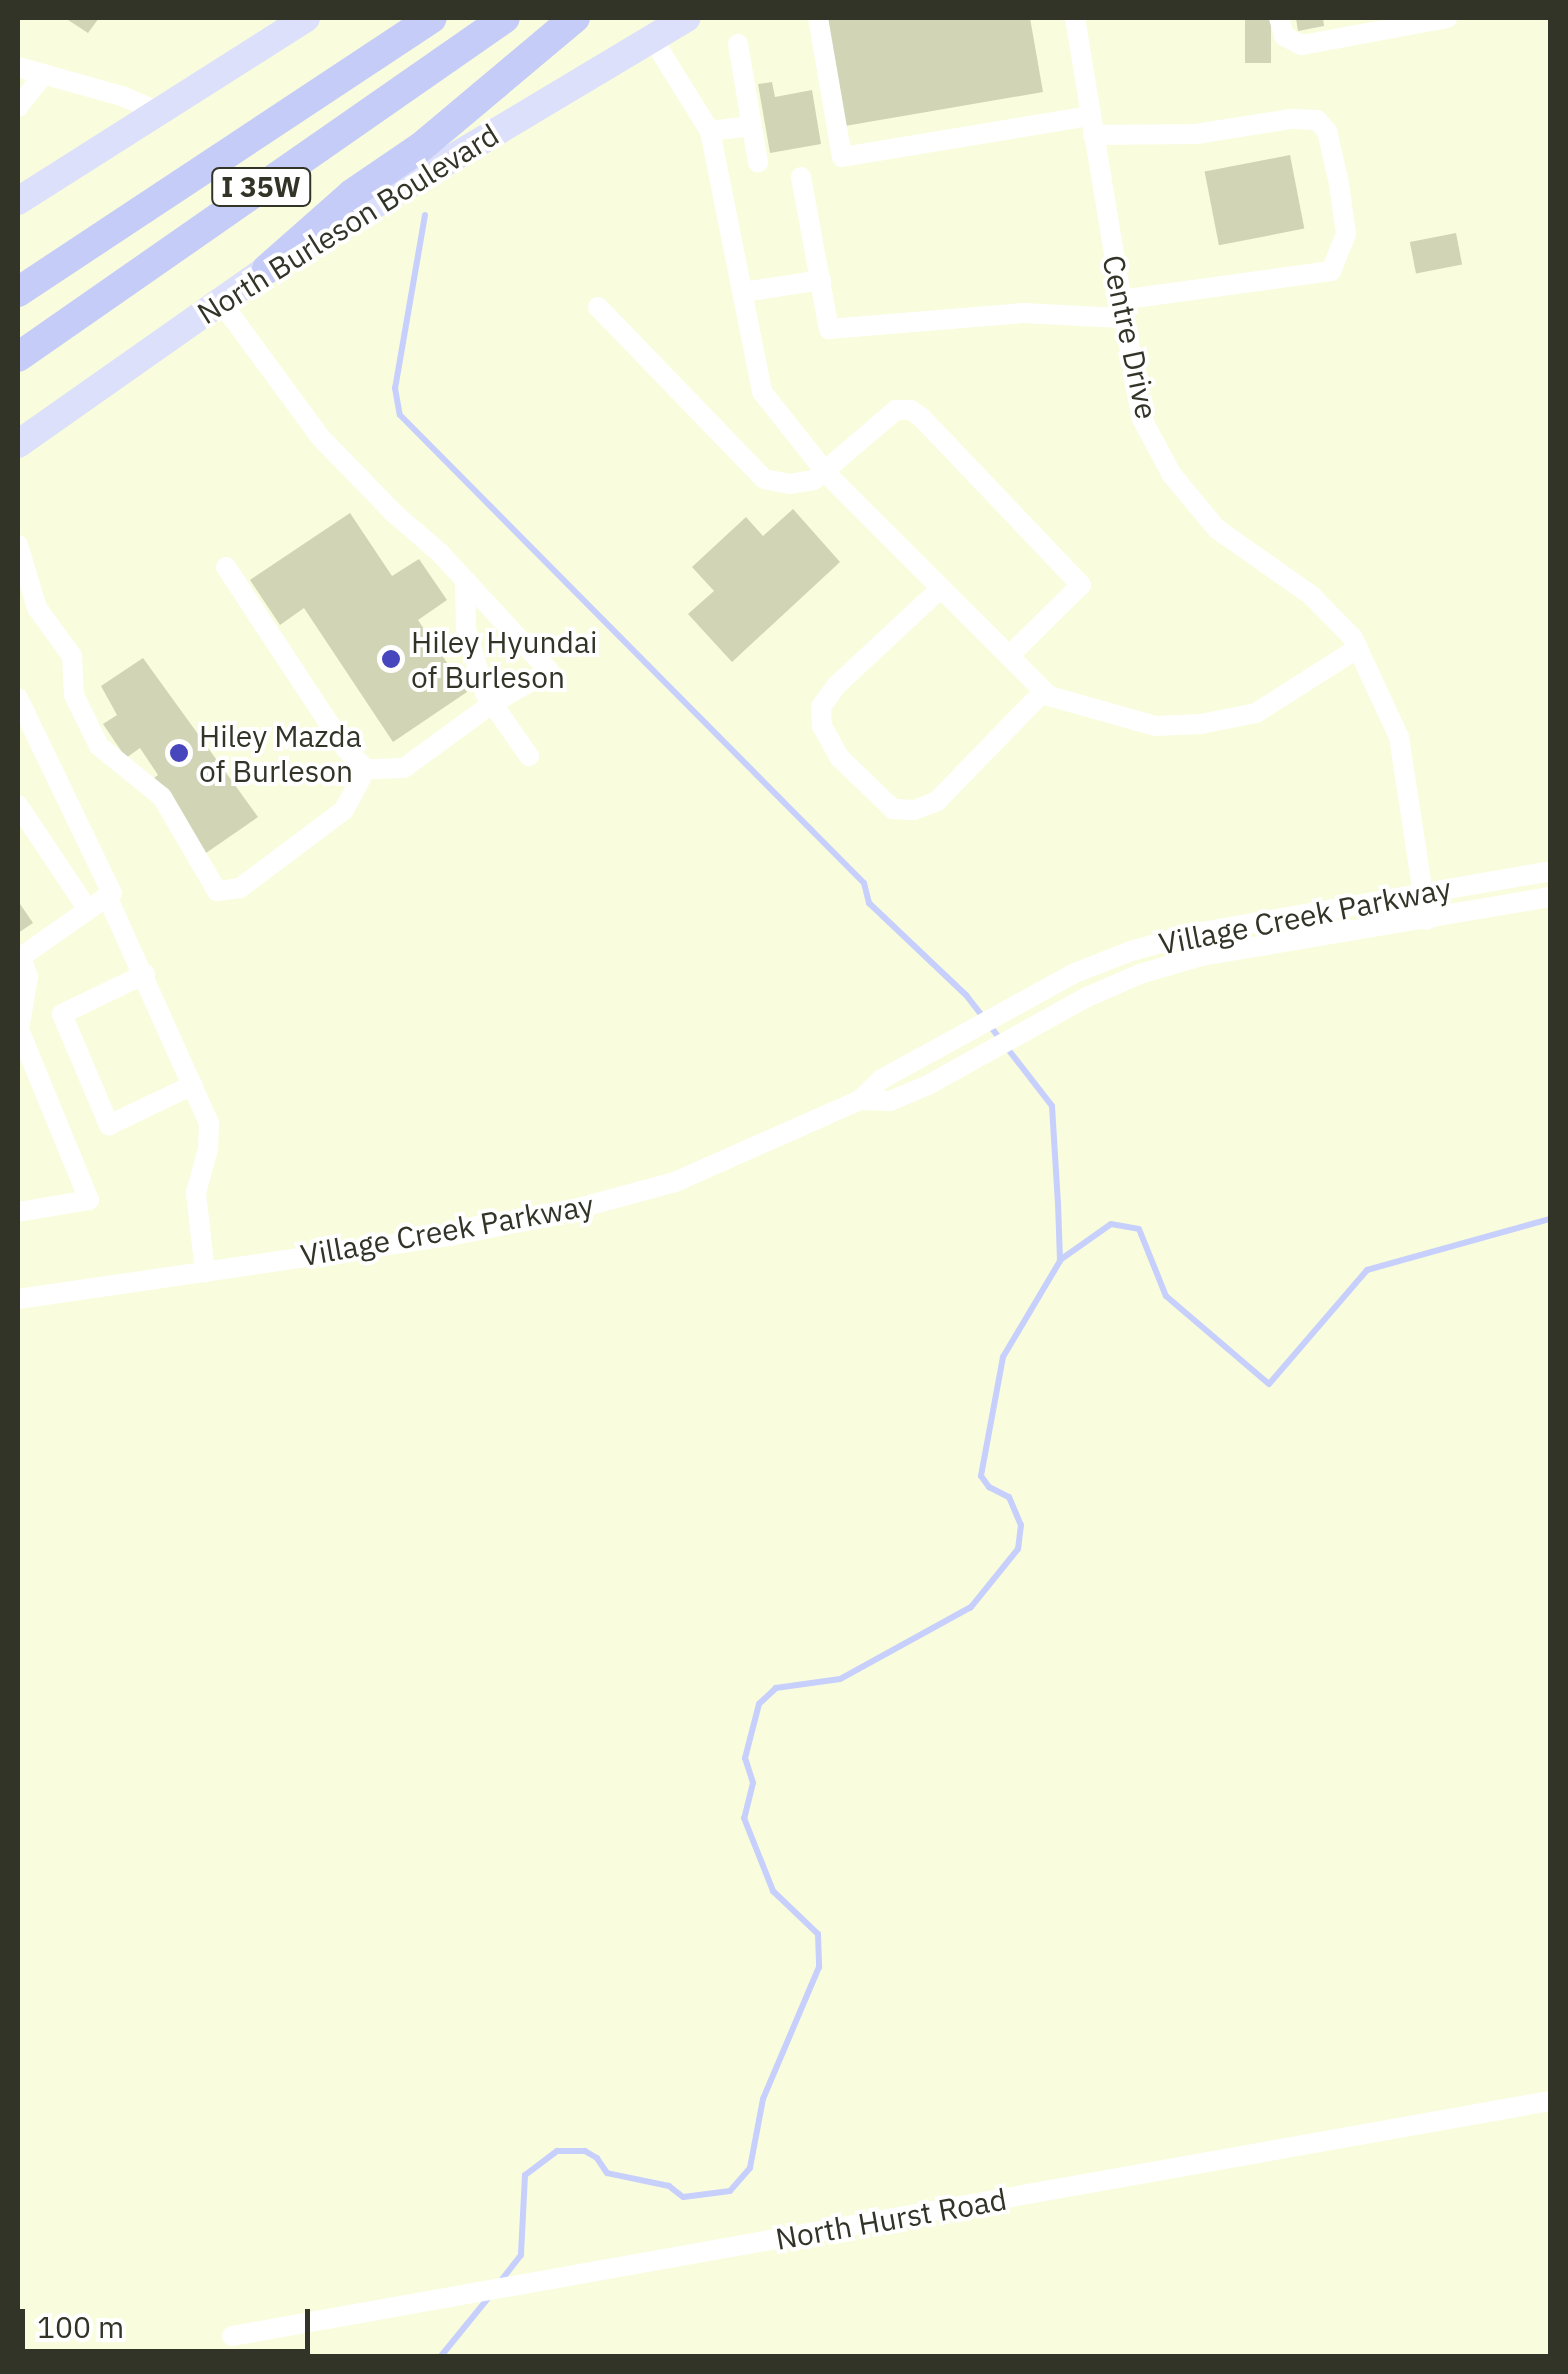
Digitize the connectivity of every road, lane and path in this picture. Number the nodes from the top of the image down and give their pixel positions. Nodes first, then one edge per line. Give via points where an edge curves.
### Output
1 (306, 18) edge
2 (400, 18) edge
3 (432, 18) edge
4 (505, 18) edge
5 (574, 18) edge
6 (686, 18) edge
7 (818, 18) edge
8 (1075, 18) edge
9 (1279, 18) edge
10 (1448, 18) edge
11 (652, 38) junction
12 (738, 44) dead end
13 (366, 60) junction
14 (18, 67) edge
15 (44, 74) junction
16 (18, 107) edge
17 (159, 112) junction
18 (1092, 125) junction
19 (751, 126) junction
20 (710, 130) junction
21 (758, 162) dead end
22 (801, 177) dead end
23 (18, 200) edge
24 (267, 269) junction
25 (32, 276) edge
26 (821, 280) junction
27 (18, 292) edge
28 (743, 292) junction
29 (221, 302) junction
30 (598, 307) dead end
31 (1121, 310) junction
32 (18, 357) edge
33 (18, 444) edge
34 (826, 472) junction
35 (18, 545) edge
36 (226, 567) dead end
37 (465, 583) junction
38 (941, 588) junction
39 (1358, 648) junction
40 (1009, 656) junction
41 (1044, 691) junction
42 (494, 702) junction
43 (19, 704) edge
44 (529, 756) dead end
45 (366, 769) junction
46 (18, 805) edge
47 (1550, 870) edge
48 (1422, 894) junction
49 (107, 896) junction
50 (1550, 897) edge
51 (88, 910) junction
52 (1426, 920) junction
53 (19, 958) edge
54 (144, 974) junction
55 (193, 1085) junction
56 (860, 1100) junction
57 (18, 1212) edge
58 (206, 1272) junction
59 (18, 1299) edge
60 (1550, 2101) edge
61 (232, 2336) dead end

1 - 17 main road
2 - 13 highway
3 - 13 highway, I 35W
4 - 32 highway, I 35W
5 - 24 highway
6 - 11 main road, North Burleson Boulevard
7 - 18 street via 842,156
8 - 18 street, Centre Drive
9 - 10 street via 1284,36 1302,45
11 - 20 street
11 - 24 main road, North Burleson Boulevard
12 - 19 street
13 - 25 highway, I 35W
14 - 15 street
15 - 16 street
15 - 17 street
17 - 23 main road
18 - 31 street, Centre Drive
18 - 31 street via 1196,134 1317,120 1327,131 1339,184 1346,234 1331,271
19 - 20 street
19 - 21 street
20 - 28 street
22 - 26 street
24 - 29 main road, North Burleson Boulevard
25 - 27 highway, I 35W
26 - 28 street
26 - 31 street via 829,329
28 - 34 street via 762,392
29 - 33 main road, North Burleson Boulevard
29 - 37 street via 321,438
30 - 34 street via 764,479 789,484
31 - 39 street, Centre Drive via 1141,417 1172,475 1217,528 1311,595
34 - 38 street
34 - 40 street via 896,410 921,416 1082,585
35 - 45 street via 37,608 72,656 74,694 99,746 162,797 217,892 240,888 344,810
36 - 45 street via 346,749
37 - 42 street via 466,628 484,693
37 - 42 street via 549,670
38 - 40 street
38 - 41 street via 822,707 822,726 840,758 893,808 914,810 937,801
39 - 41 street via 1256,712 1201,724 1156,726 1100,714
39 - 48 street, Centre Drive via 1398,737
40 - 41 street
42 - 44 street
42 - 45 street via 404,768
43 - 49 street via 112,894
46 - 51 street
47 - 48 street, Village Creek Parkway
48 - 52 street, Centre Drive
48 - 56 street, Village Creek Parkway via 1164,942 1075,973 882,1079
49 - 51 street
49 - 54 street
50 - 52 street, Village Creek Parkway
51 - 53 street
52 - 56 street, Village Creek Parkway via 1201,956 1140,974 928,1085 890,1101
53 - 57 street via 28,977 19,1028 90,1200
54 - 55 street
54 - 55 street via 62,1014 109,1125
55 - 58 street via 210,1136 196,1192
56 - 58 street, Village Creek Parkway via 675,1182 556,1214
58 - 59 street, Village Creek Parkway
60 - 61 street, North Hurst Road

